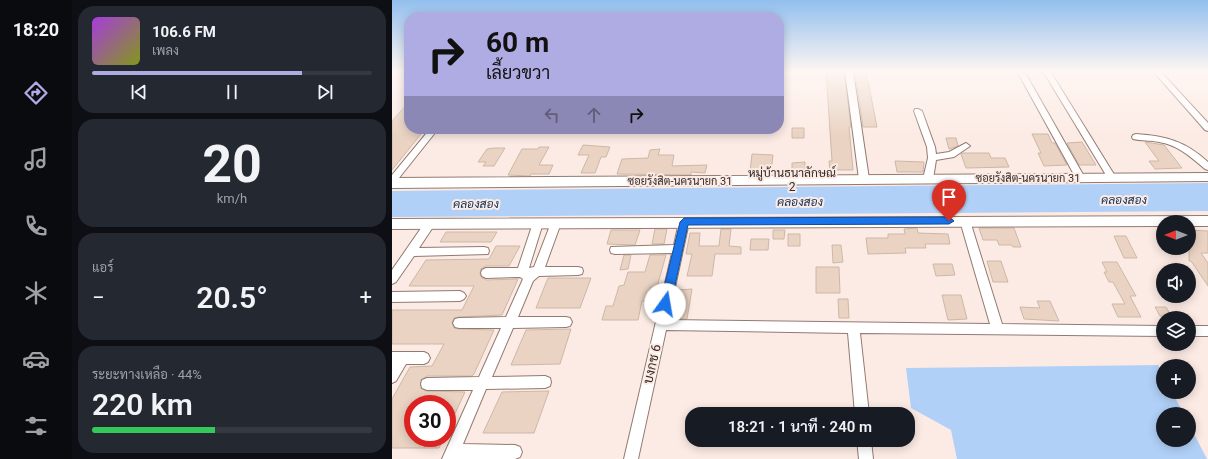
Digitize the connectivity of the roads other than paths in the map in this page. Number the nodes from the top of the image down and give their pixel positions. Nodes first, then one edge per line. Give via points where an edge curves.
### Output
1 (852, 92) edge
2 (1032, 92) edge
3 (1059, 92) edge
4 (1176, 92) edge
5 (918, 111) dead end
6 (1208, 128) edge
7 (430, 134) edge
8 (1136, 137) dead end
9 (966, 146) dead end
10 (932, 158) junction
11 (1208, 167) edge
12 (1208, 177) edge
13 (1080, 178) junction
14 (1112, 178) junction
15 (864, 179) junction
16 (928, 179) junction
17 (392, 182) edge
18 (965, 221) junction
19 (1208, 221) edge
20 (684, 222) junction
21 (538, 223) junction
22 (556, 223) junction
23 (392, 224) edge
24 (430, 224) junction
25 (678, 249) junction
26 (615, 250) dead end
27 (484, 251) dead end
28 (411, 252) junction
29 (578, 271) dead end
30 (486, 273) dead end
31 (530, 274) junction
32 (392, 279) edge
33 (460, 296) dead end
34 (392, 297) edge
35 (512, 321) junction
36 (566, 322) dead end
37 (459, 323) dead end
38 (661, 325) junction
39 (854, 328) junction
40 (998, 329) junction
41 (1156, 331) edge
42 (1196, 331) edge
43 (1208, 331) edge
44 (398, 358) edge
45 (424, 358) dead end
46 (392, 377) edge
47 (484, 382) junction
48 (545, 382) dead end
49 (427, 384) dead end
50 (861, 407) edge
51 (865, 447) edge
52 (515, 452) dead end
53 (451, 455) edge
54 (631, 459) edge
55 (866, 459) edge

1 - 15 street
2 - 13 street
3 - 14 street
4 - 6 street
5 - 10 street via 928,137
7 - 17 street
8 - 11 street via 1170,140
9 - 10 street via 951,154
10 - 16 street
12 - 14 street, ซอยรังสิต-นครนายก 31
13 - 14 street, ซอยรังสิต-นครนายก 31
13 - 16 street, ซอยรังสิต-นครนายก 31
15 - 16 street, ซอยรังสิต-นครนายก 31
15 - 17 street, ซอยรังสิต-นครนายก 31
18 - 19 street
18 - 20 street
18 - 40 street
20 - 22 street
20 - 25 street, บงกช 6
21 - 22 street
21 - 24 street
21 - 31 street
22 - 31 street
23 - 24 street
24 - 28 street
25 - 26 street
25 - 38 street, บงกช 6
27 - 28 street
28 - 32 street
29 - 31 street
30 - 31 street
31 - 35 street
33 - 34 street
35 - 36 street
35 - 37 street
35 - 47 street
38 - 39 street
38 - 54 street, บงกช 6
39 - 40 street
39 - 50 street
40 - 41 street
42 - 43 street
44 - 45 street
44 - 46 street
47 - 48 street
47 - 49 street
47 - 53 street
51 - 55 street
52 - 53 street

